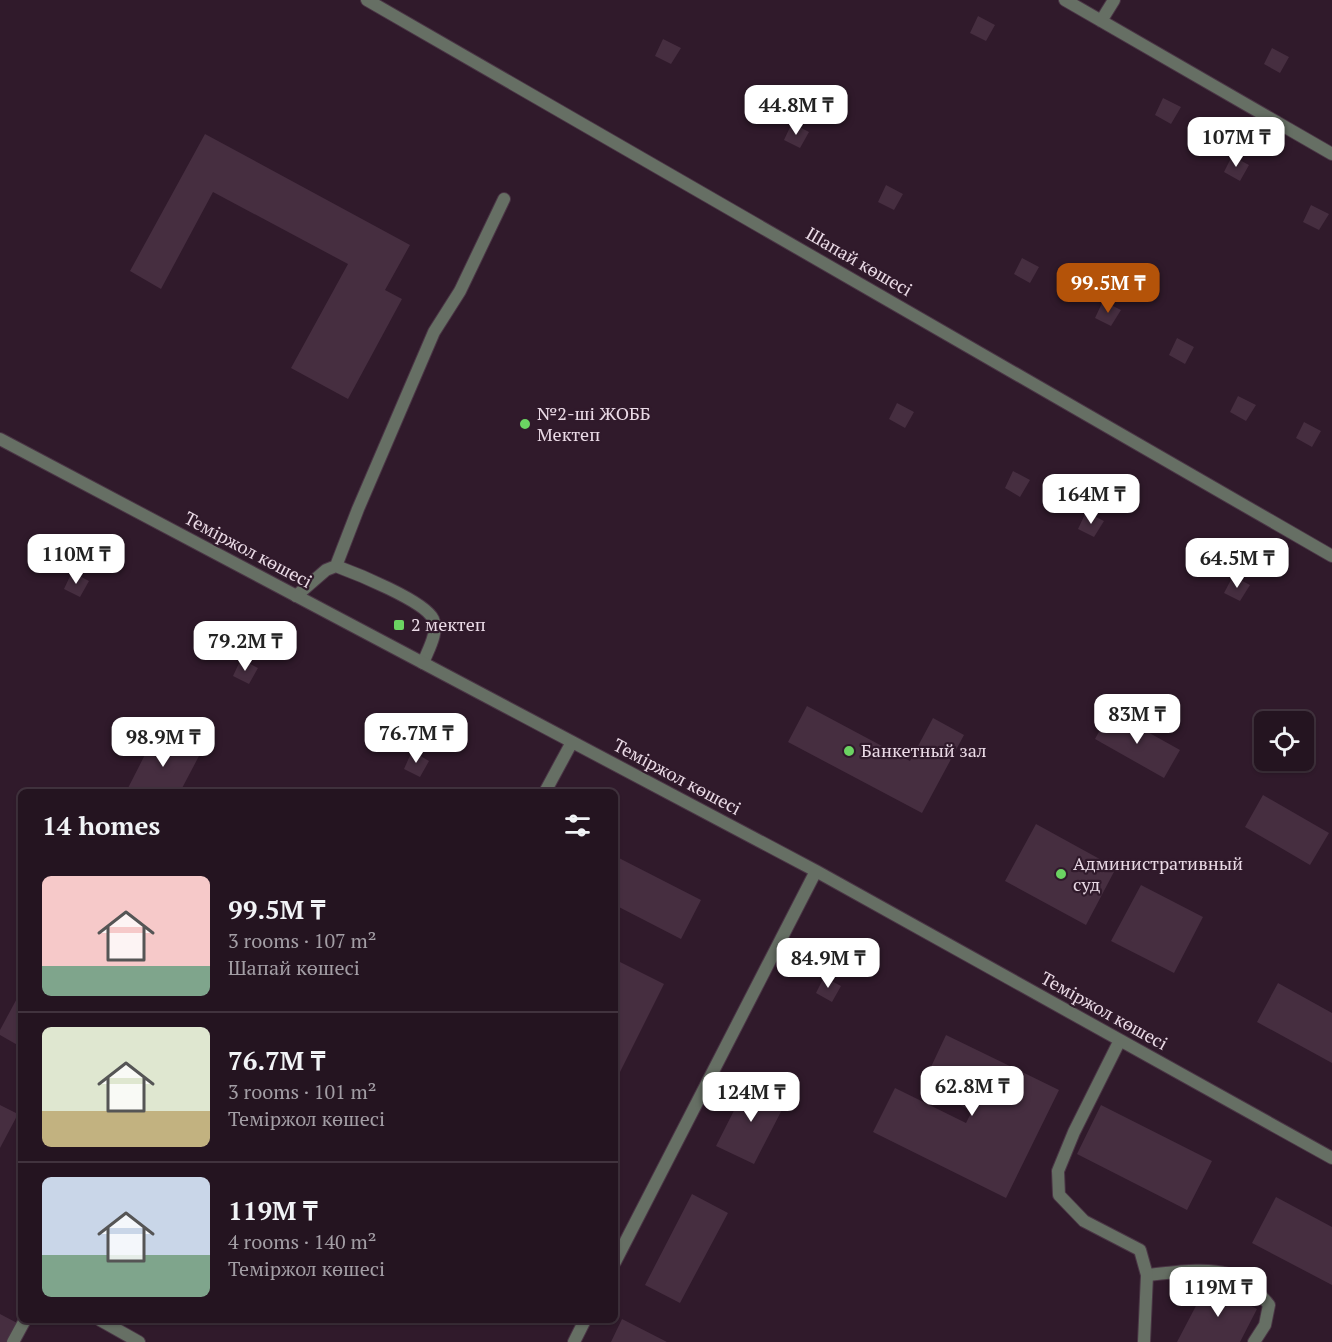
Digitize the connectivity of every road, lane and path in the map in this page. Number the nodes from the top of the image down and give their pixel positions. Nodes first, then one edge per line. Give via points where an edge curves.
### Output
1 (367, 0) edge
2 (1065, 0) edge
3 (1114, 0) edge
4 (1101, 21) junction
5 (1332, 154) edge
6 (504, 199) dead end
7 (0, 439) edge
8 (1332, 556) edge
9 (336, 566) junction
10 (296, 596) junction
11 (423, 663) junction
12 (572, 742) junction
13 (547, 789) edge
14 (816, 872) junction
15 (1120, 1040) junction
16 (1332, 1158) edge
17 (618, 1256) edge
18 (1147, 1275) junction
19 (23, 1323) edge
20 (105, 1323) edge
21 (584, 1323) edge
22 (13, 1342) edge
23 (139, 1342) edge
24 (574, 1342) edge
25 (1144, 1342) edge
26 (1254, 1342) edge

1 - 8 street, Шапай көшесі
2 - 4 street
3 - 4 street
4 - 5 street
6 - 9 street via 460,291 434,332
7 - 10 street, Теміржол көшесі
9 - 10 street
9 - 11 street via 426,609 433,619 434,632
10 - 11 street, Теміржол көшесі
11 - 12 street, Теміржол көшесі
12 - 13 street
12 - 14 street, Теміржол көшесі
14 - 15 street, Теміржол көшесі
14 - 17 street
15 - 16 street, Теміржол көшесі
15 - 18 street via 1058,1171 1059,1195 1084,1221 1140,1250
18 - 25 street
18 - 26 street via 1192,1271 1228,1274 1258,1292 1269,1305 1265,1325
19 - 22 street
20 - 23 street
21 - 24 street

